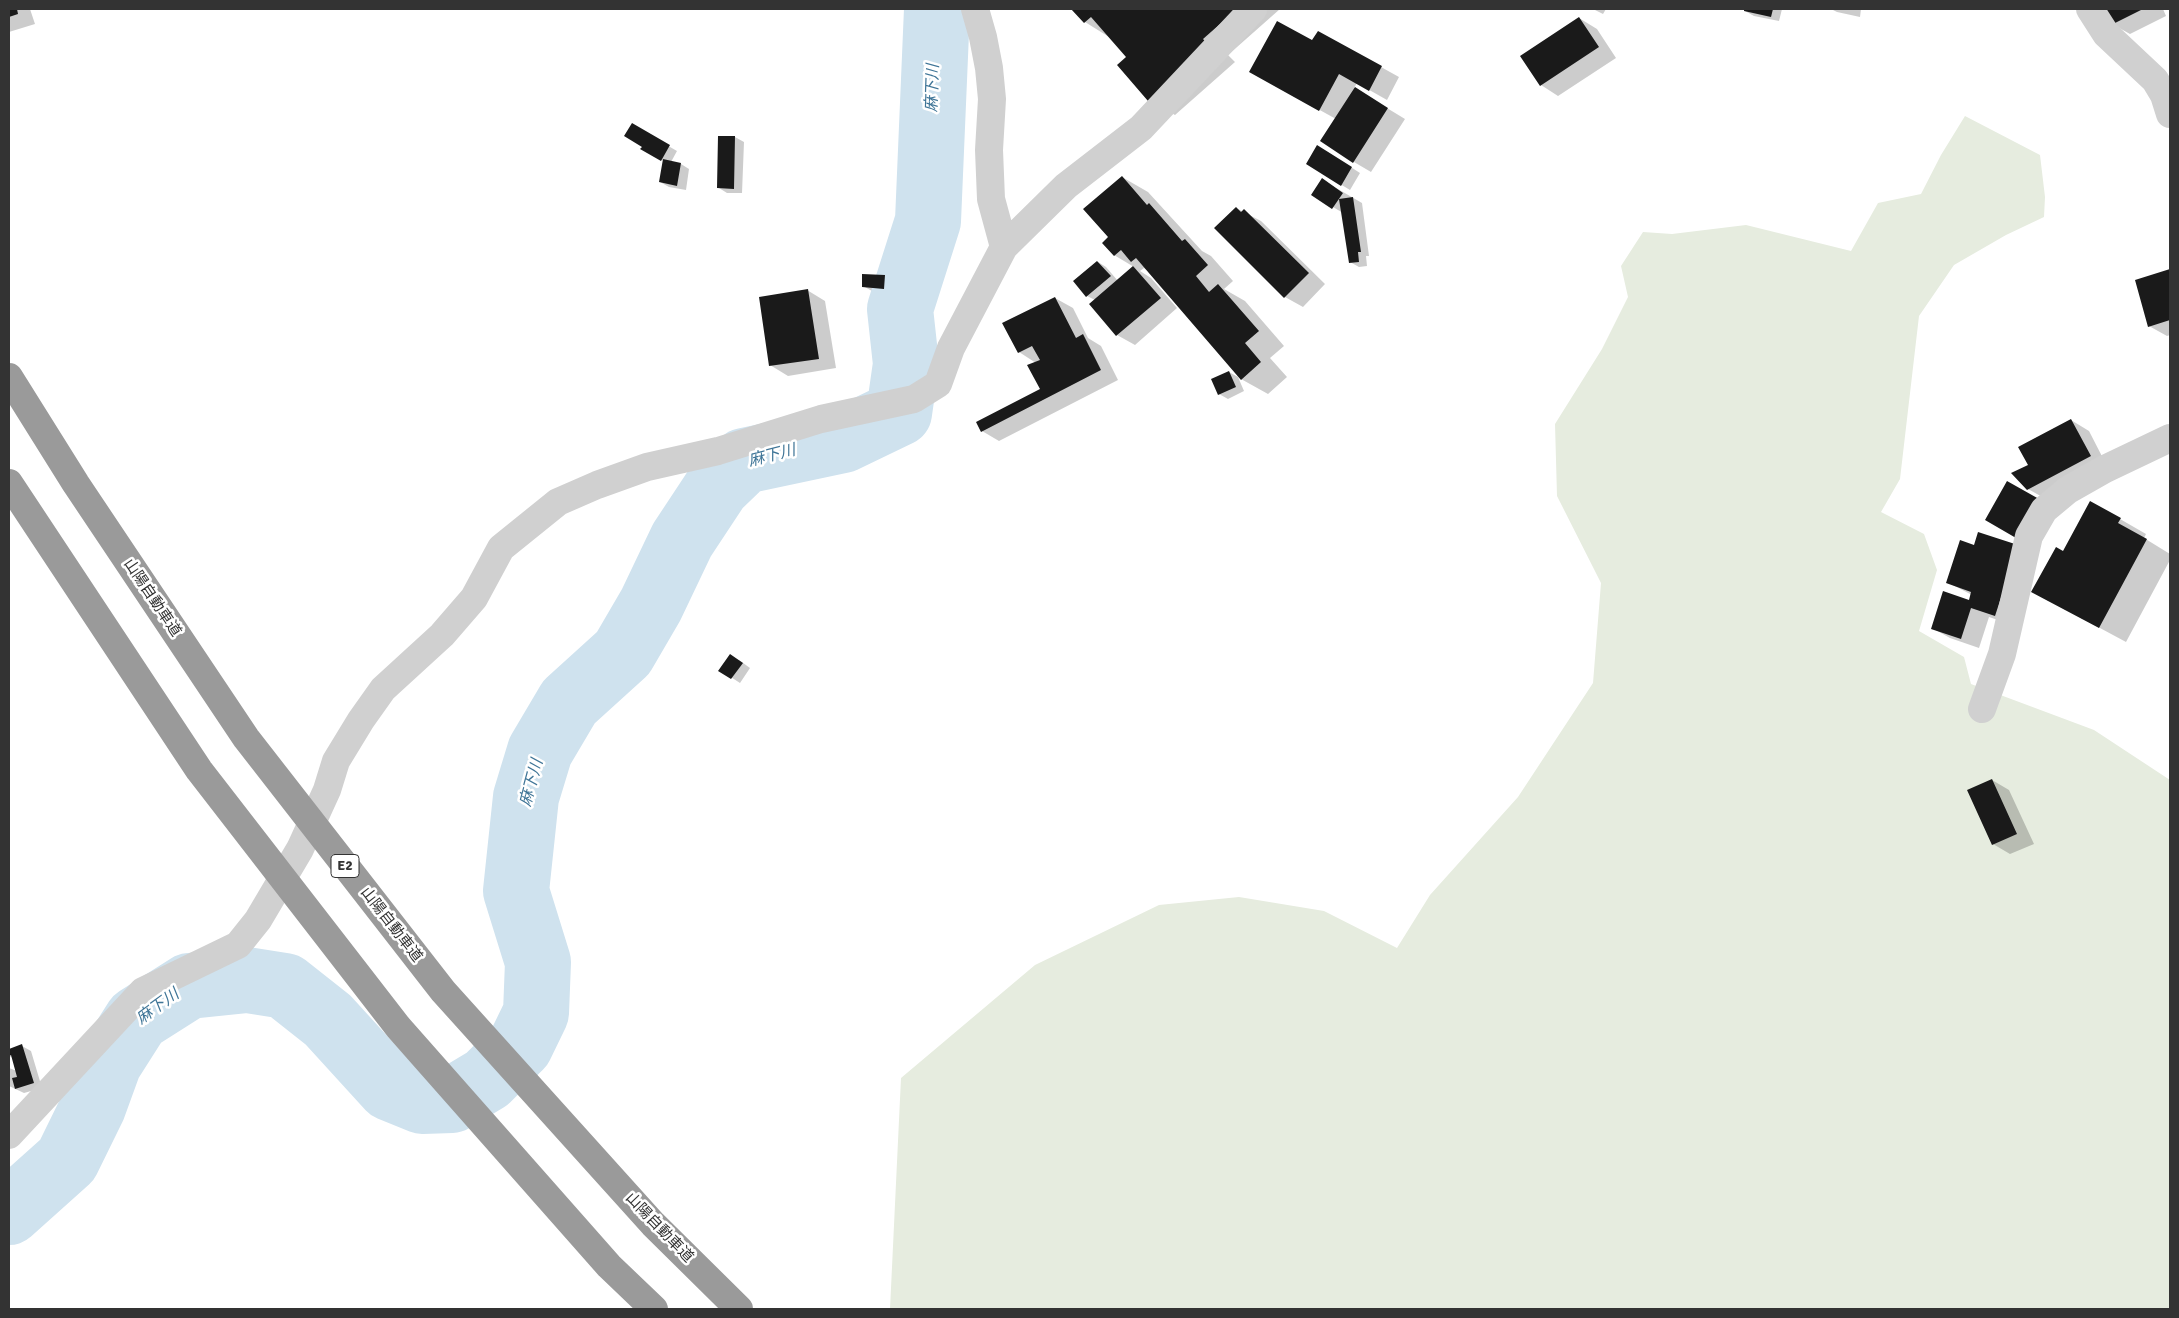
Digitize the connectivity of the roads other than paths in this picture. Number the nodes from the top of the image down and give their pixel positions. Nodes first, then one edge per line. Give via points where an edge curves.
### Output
1 (975, 9) edge
2 (1253, 9) edge
3 (2090, 9) edge
4 (2170, 114) edge
5 (1004, 247) junction
6 (9, 377) edge
7 (2170, 438) edge
8 (9, 483) edge
9 (1982, 709) dead end
10 (9, 1135) edge
11 (654, 1309) edge
12 (739, 1309) edge

1 - 5 street via 984,36 992,99 991,199
2 - 5 street via 1141,128 1066,186
3 - 4 street via 2106,34 2155,80
5 - 10 street via 951,348 938,384 914,399 821,418 718,451 647,467 597,484 558,502 501,548 474,598 442,635 383,689 361,720 336,760 328,790 300,848 258,920 238,945 143,991
6 - 12 highway, 山陽自動車道 / E2, bridge via 76,484 246,738 443,991 653,1224
7 - 9 street via 2105,468 2068,490 2044,510 2029,536 2002,654
8 - 11 highway, bridge via 199,770 392,1019 609,1266

